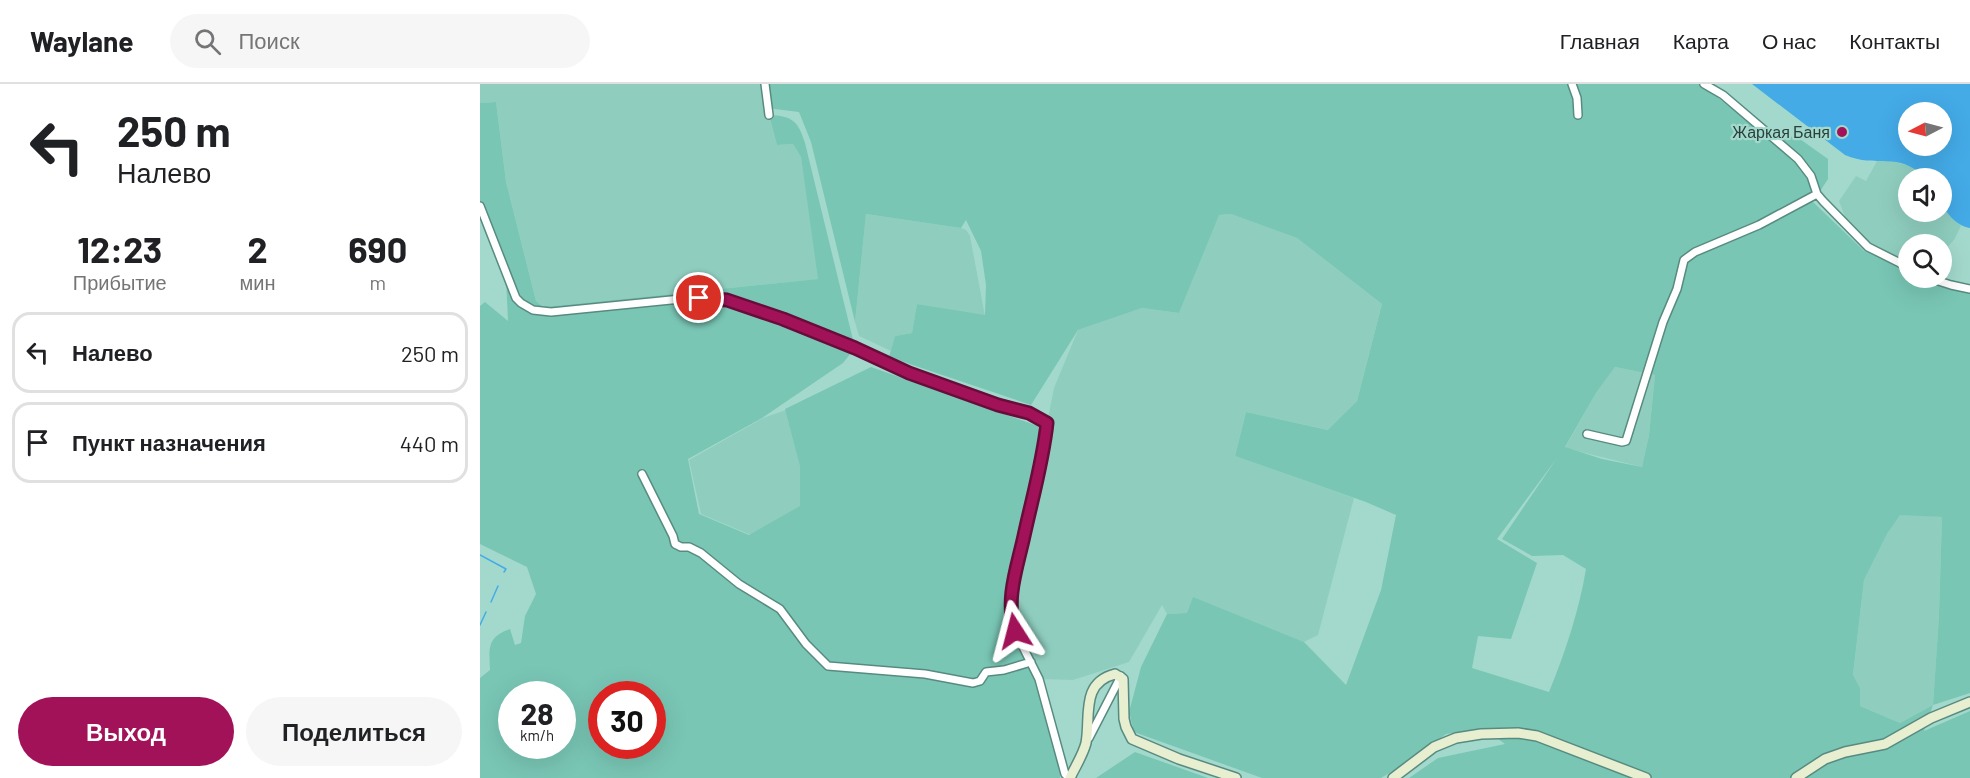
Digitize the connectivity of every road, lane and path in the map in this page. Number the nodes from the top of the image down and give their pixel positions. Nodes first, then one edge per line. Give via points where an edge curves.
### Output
1 (765, 84) edge
2 (1572, 84) edge
3 (1704, 84) edge
4 (769, 115) dead end
5 (1578, 115) dead end
6 (1817, 194) junction
7 (480, 206) edge
8 (1898, 262) edge
9 (1952, 285) edge
10 (1970, 289) edge
11 (1587, 434) dead end
12 (642, 474) dead end
13 (1031, 662) junction
14 (1121, 676) junction
15 (1970, 702) edge
16 (1086, 744) junction
17 (1069, 778) edge
18 (1236, 778) edge
19 (1393, 778) edge
20 (1646, 778) edge
21 (1796, 778) edge

1 - 4 street
2 - 5 street
3 - 6 street via 1723,95 1798,159 1811,176
6 - 8 street via 1868,247
6 - 11 street via 1684,260 1626,441
7 - 13 street via 511,289 521,303 533,310 551,312 699,298 727,300 804,327 918,377 1029,413 1047,423 1011,602 1015,631
9 - 10 street
12 - 13 street via 675,544 700,553 739,584 780,609 828,666 925,674 973,683 986,672
13 - 17 street
14 - 16 street
14 - 16 street via 1107,676 1091,695
14 - 18 street via 1124,719 1132,739
15 - 21 street via 1885,744 1825,759
16 - 17 street
19 - 20 street via 1429,750 1456,738 1518,733 1537,736

